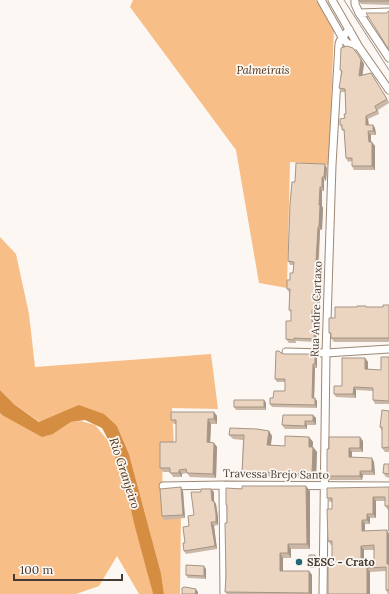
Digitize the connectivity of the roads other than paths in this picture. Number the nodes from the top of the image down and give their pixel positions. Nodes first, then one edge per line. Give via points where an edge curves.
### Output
1 (321, 0) edge
2 (332, 0) edge
3 (355, 0) edge
4 (389, 12) edge
5 (359, 13) junction
6 (349, 29) junction
7 (342, 37) junction
8 (359, 47) junction
9 (389, 58) edge
10 (389, 90) edge
11 (389, 349) edge
12 (286, 352) edge
13 (326, 353) junction
14 (222, 485) junction
15 (163, 486) dead end
16 (324, 486) junction
17 (389, 486) edge
18 (224, 594) edge
19 (323, 594) edge

1 - 7 street
2 - 6 street
3 - 5 street
4 - 5 street
5 - 9 street
6 - 7 street
6 - 8 street
7 - 8 street via 347,43
7 - 13 street, Rua Andre Cartaxo via 339,44 332,165
8 - 10 street
11 - 13 street
12 - 13 street
13 - 16 street, Rua Andre Cartaxo
14 - 15 street, Travessa Brejo Santo
14 - 16 street, Travessa Brejo Santo
14 - 18 street
16 - 17 street, Travessa Brejo Santo
16 - 19 street, Rua Andre Cartaxo

